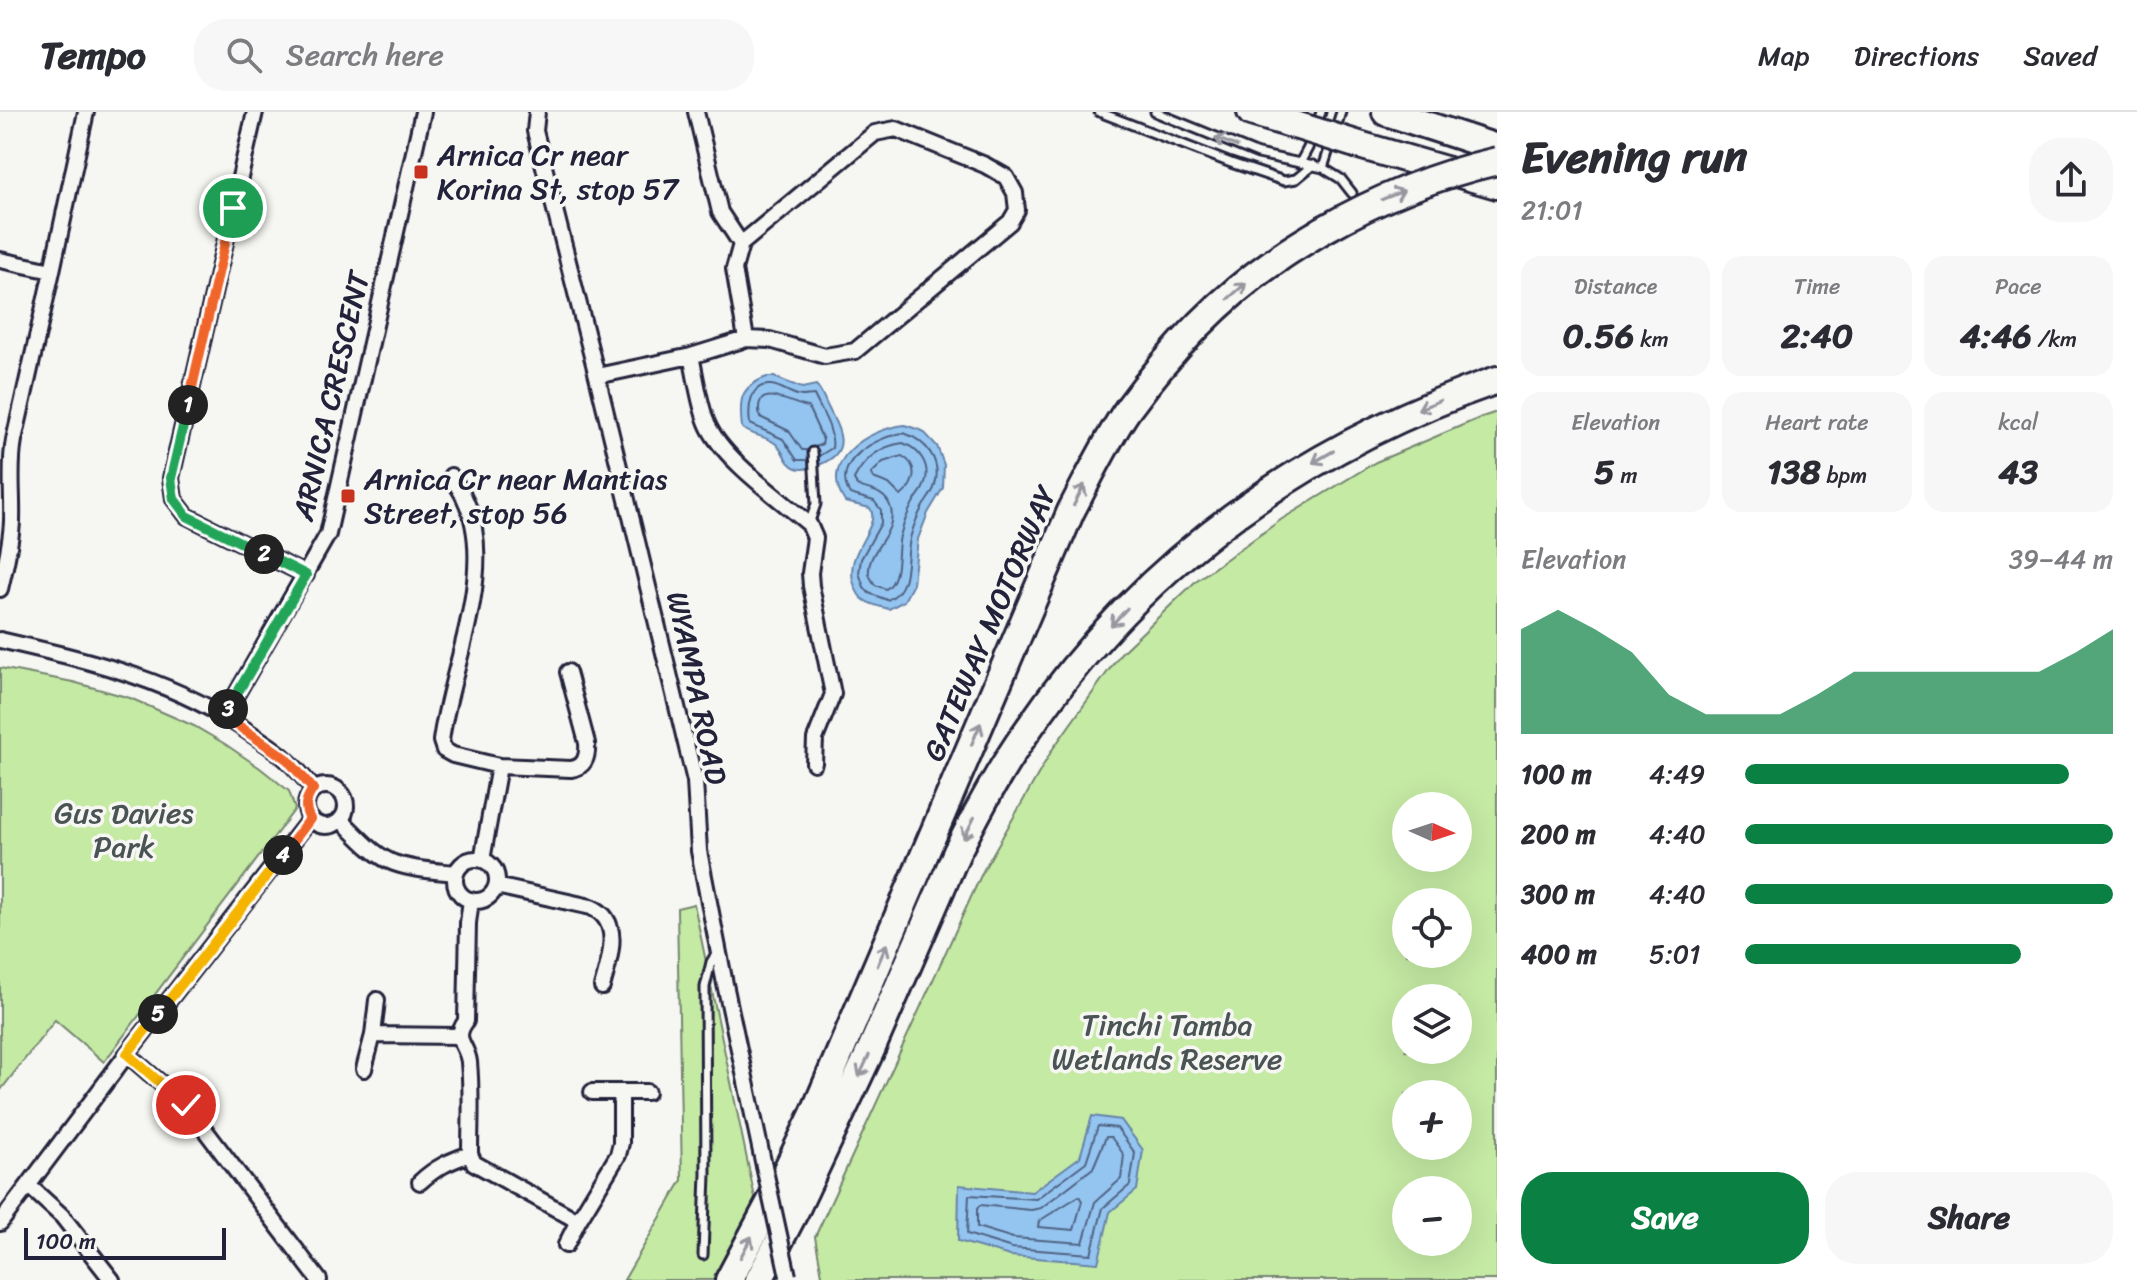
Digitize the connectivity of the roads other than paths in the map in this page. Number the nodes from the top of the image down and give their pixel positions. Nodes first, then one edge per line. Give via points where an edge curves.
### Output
1 (86, 112) edge
2 (255, 112) edge
3 (423, 112) edge
4 (537, 112) edge
5 (696, 112) edge
6 (1099, 112) edge
7 (1155, 112) edge
8 (1251, 112) edge
9 (1321, 112) edge
10 (1341, 112) edge
11 (1386, 112) edge
12 (1497, 148) edge
13 (1497, 161) edge
14 (1300, 163) junction
15 (1313, 165) junction
16 (1323, 168) junction
17 (1497, 185) edge
18 (1352, 193) dead end
19 (741, 244) junction
20 (0, 260) edge
21 (52, 271) junction
22 (746, 339) junction
23 (691, 356) junction
24 (597, 376) junction
25 (1497, 380) edge
26 (813, 452) dead end
27 (6, 455) edge
28 (451, 476) dead end
29 (809, 524) junction
30 (306, 575) junction
31 (0, 589) edge
32 (0, 640) edge
33 (568, 672) dead end
34 (224, 716) junction
35 (814, 763) dead end
36 (499, 766) junction
37 (313, 789) junction
38 (310, 819) junction
39 (341, 820) junction
40 (482, 860) junction
41 (456, 873) junction
42 (496, 886) junction
43 (471, 900) junction
44 (718, 951) junction
45 (602, 987) dead end
46 (377, 1000) dead end
47 (373, 1035) junction
48 (459, 1036) junction
49 (127, 1054) junction
50 (364, 1069) dead end
51 (592, 1092) dead end
52 (621, 1092) junction
53 (647, 1092) dead end
54 (470, 1154) junction
55 (420, 1182) dead end
56 (29, 1186) junction
57 (578, 1221) junction
58 (0, 1223) edge
59 (566, 1245) dead end
60 (703, 1255) dead end
61 (788, 1278) edge
62 (112, 1280) edge
63 (319, 1280) edge
64 (729, 1280) edge
65 (759, 1280) edge

1 - 21 street
2 - 30 street via 171,478 174,499 187,516
3 - 30 street, ARNICA CRESCENT via 328,534
4 - 24 street, WYAMPA ROAD via 535,131
5 - 19 street via 720,212
6 - 15 lane via 1284,181 1296,179
14 -> 7 lane via 1258,154
8 - 17 highway, bridge
9 - 14 lane
10 - 16 lane
11 - 12 highway
64 -> 13 highway, GATEWAY MOTORWAY, bridge via 813,1116 1071,511 1127,411 1201,324 1274,261 1364,208
14 - 15 lane
15 - 16 lane
16 - 18 lane
19 - 22 street via 734,269
19 - 22 street via 875,133 896,129 985,165 1006,177 1015,193 1017,210 1010,222 855,351 825,356 770,340
20 - 21 street
21 - 27 street
22 - 23 street
23 - 24 street
23 - 29 street via 707,423 717,440
24 - 44 street, WYAMPA ROAD via 695,781 699,851
25 -> 65 highway via 1392,421 1288,477 1161,575 1055,692 971,825 837,1123
26 - 29 lane via 816,504
27 - 31 street via 12,523
28 - 36 street via 468,506 477,558 441,741 453,755
29 - 35 street via 815,538 811,586 833,694 815,739
30 - 34 street, ARNICA CRESCENT
32 - 34 street via 134,674
33 - 36 street via 587,743 584,763 571,769
34 - 37 street via 287,759
36 - 40 street
37 - 38 street via 305,807
37 - 39 street via 328,786 341,793 346,806
38 - 39 street via 325,827
38 - 49 street
39 - 41 street via 392,863
40 - 41 street via 465,862
40 - 42 street via 494,870
41 - 43 street via 458,891
42 - 43 street via 486,898
42 - 45 street via 602,912 612,933
43 - 48 street via 466,1021
44 - 60 lane via 705,987
44 - 61 street, WYAMPA ROAD, bridge
46 - 47 street
47 - 48 street
47 - 50 street
48 - 54 street via 469,1059
49 - 56 street
49 - 63 street via 186,1105
51 - 52 street
52 - 53 street
52 - 57 street via 618,1155
54 - 55 street via 434,1169
54 - 57 street via 474,1163
56 - 58 street
56 - 62 street via 62,1216
57 - 59 street

